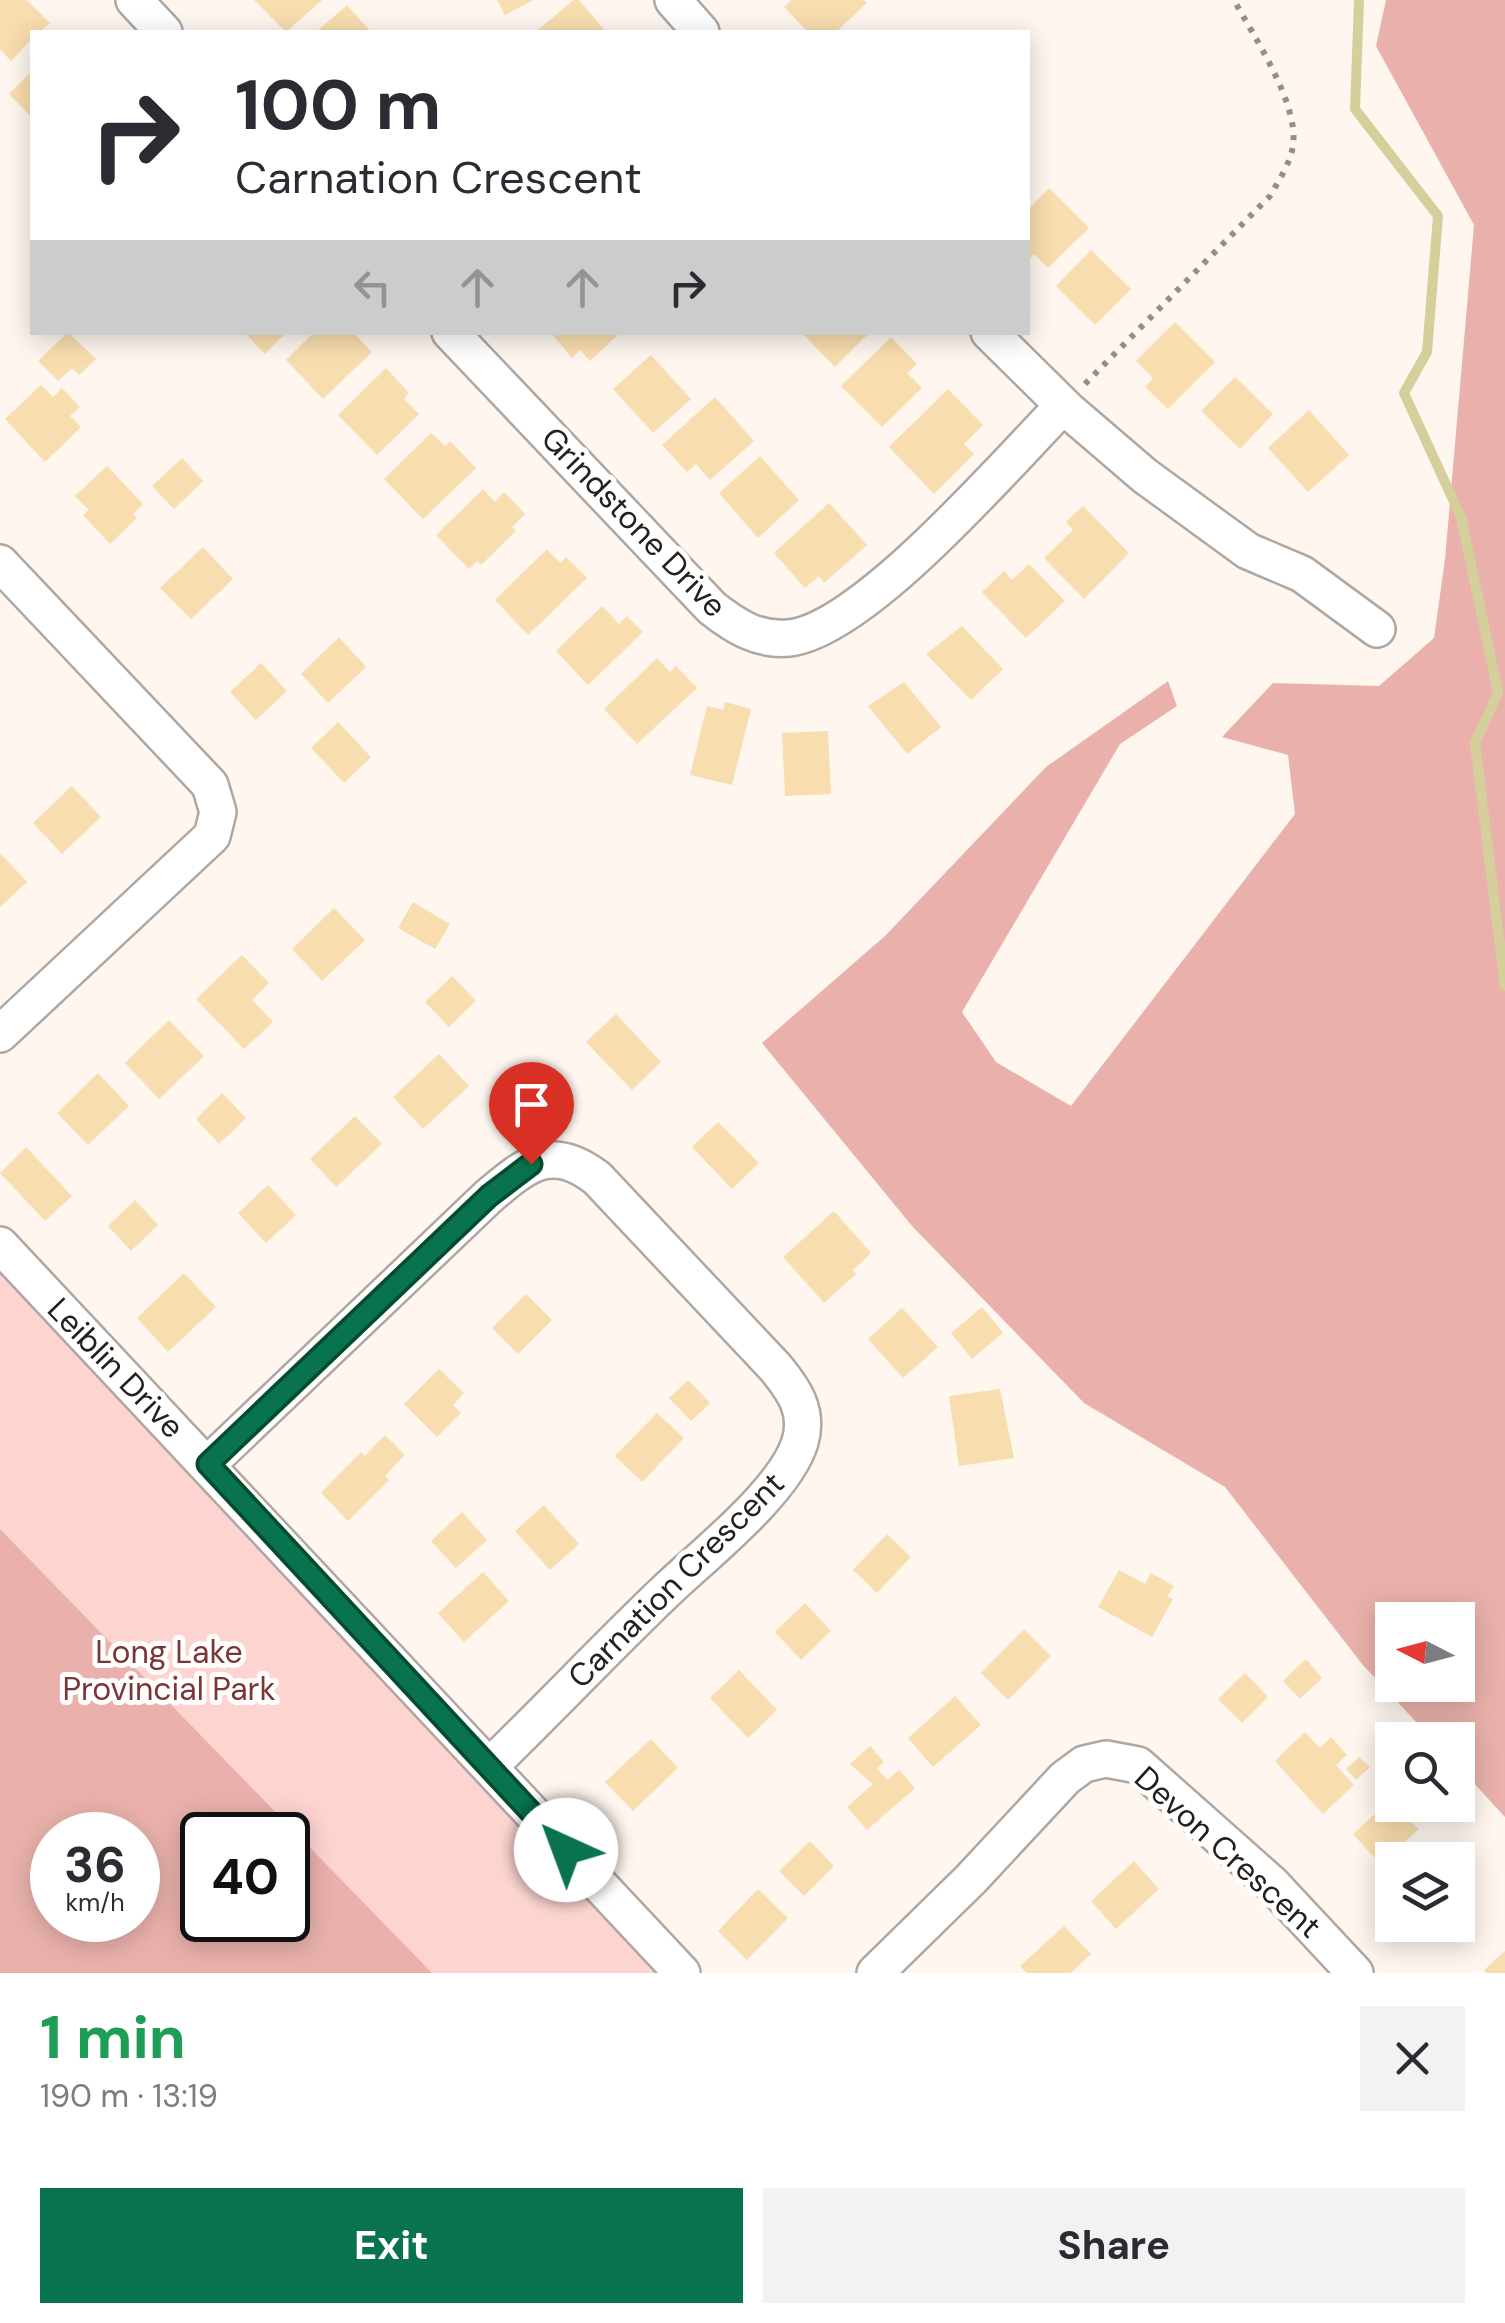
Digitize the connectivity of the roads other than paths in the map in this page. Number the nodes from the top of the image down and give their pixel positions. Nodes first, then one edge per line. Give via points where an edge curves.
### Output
1 (134, 0) edge
2 (673, 0) edge
3 (162, 30) edge
4 (699, 30) edge
5 (453, 335) edge
6 (993, 335) edge
7 (1064, 406) junction
8 (0, 563) edge
9 (1377, 628) dead end
10 (0, 1034) edge
11 (0, 1245) edge
12 (208, 1464) junction
13 (489, 1767) junction
14 (682, 1973) edge
15 (875, 1973) edge
16 (1355, 1973) edge

1 - 3 street
2 - 4 street
5 - 7 street, Grindstone Drive via 712,608 761,636 816,631 865,600
6 - 7 street
7 - 9 street via 1248,551 1302,574
8 - 10 street via 210,785 218,812 212,836
11 - 12 street, Leiblin Drive
12 - 13 street, Leiblin Drive
12 - 13 street, Carnation Crescent via 489,1196 539,1161 581,1166 597,1178 775,1366 802,1410 801,1438 789,1466
13 - 14 street, Leiblin Drive
15 - 16 street, Devon Crescent via 1065,1778 1106,1759 1138,1765 1246,1859

